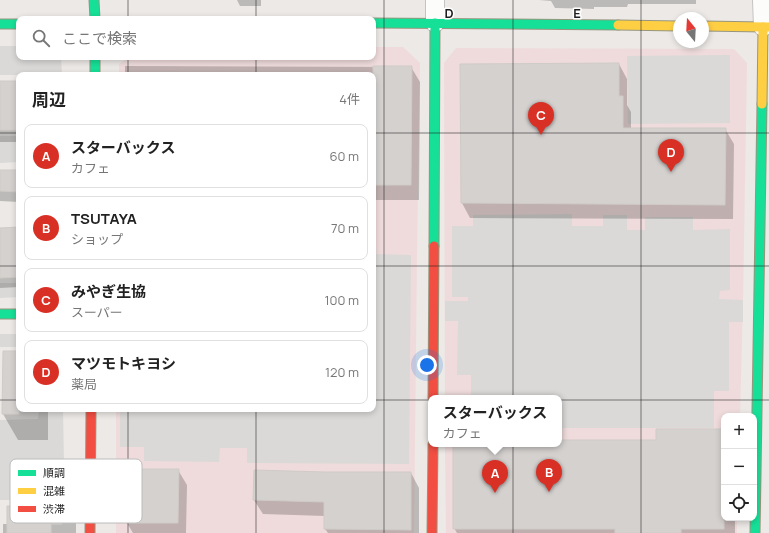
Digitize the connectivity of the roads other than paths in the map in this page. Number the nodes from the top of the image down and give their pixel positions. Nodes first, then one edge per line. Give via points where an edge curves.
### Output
1 (94, 0) edge
2 (435, 0) edge
3 (762, 0) edge
4 (95, 16) edge
5 (376, 23) edge
6 (435, 23) junction
7 (0, 24) edge
8 (16, 24) edge
9 (673, 26) edge
10 (709, 26) edge
11 (766, 27) edge
12 (95, 60) edge
13 (95, 72) edge
14 (0, 314) edge
15 (16, 314) edge
16 (433, 395) edge
17 (91, 412) edge
18 (433, 447) edge
19 (91, 459) edge
20 (90, 523) edge
21 (90, 533) edge
22 (432, 533) edge
23 (755, 533) edge

1 - 4 street
2 - 6 street
3 - 11 street
5 - 6 street
6 - 9 street
6 - 16 street
7 - 8 street
10 - 11 street
11 - 23 street
12 - 13 street
14 - 15 street
17 - 19 street
18 - 22 street
20 - 21 street

